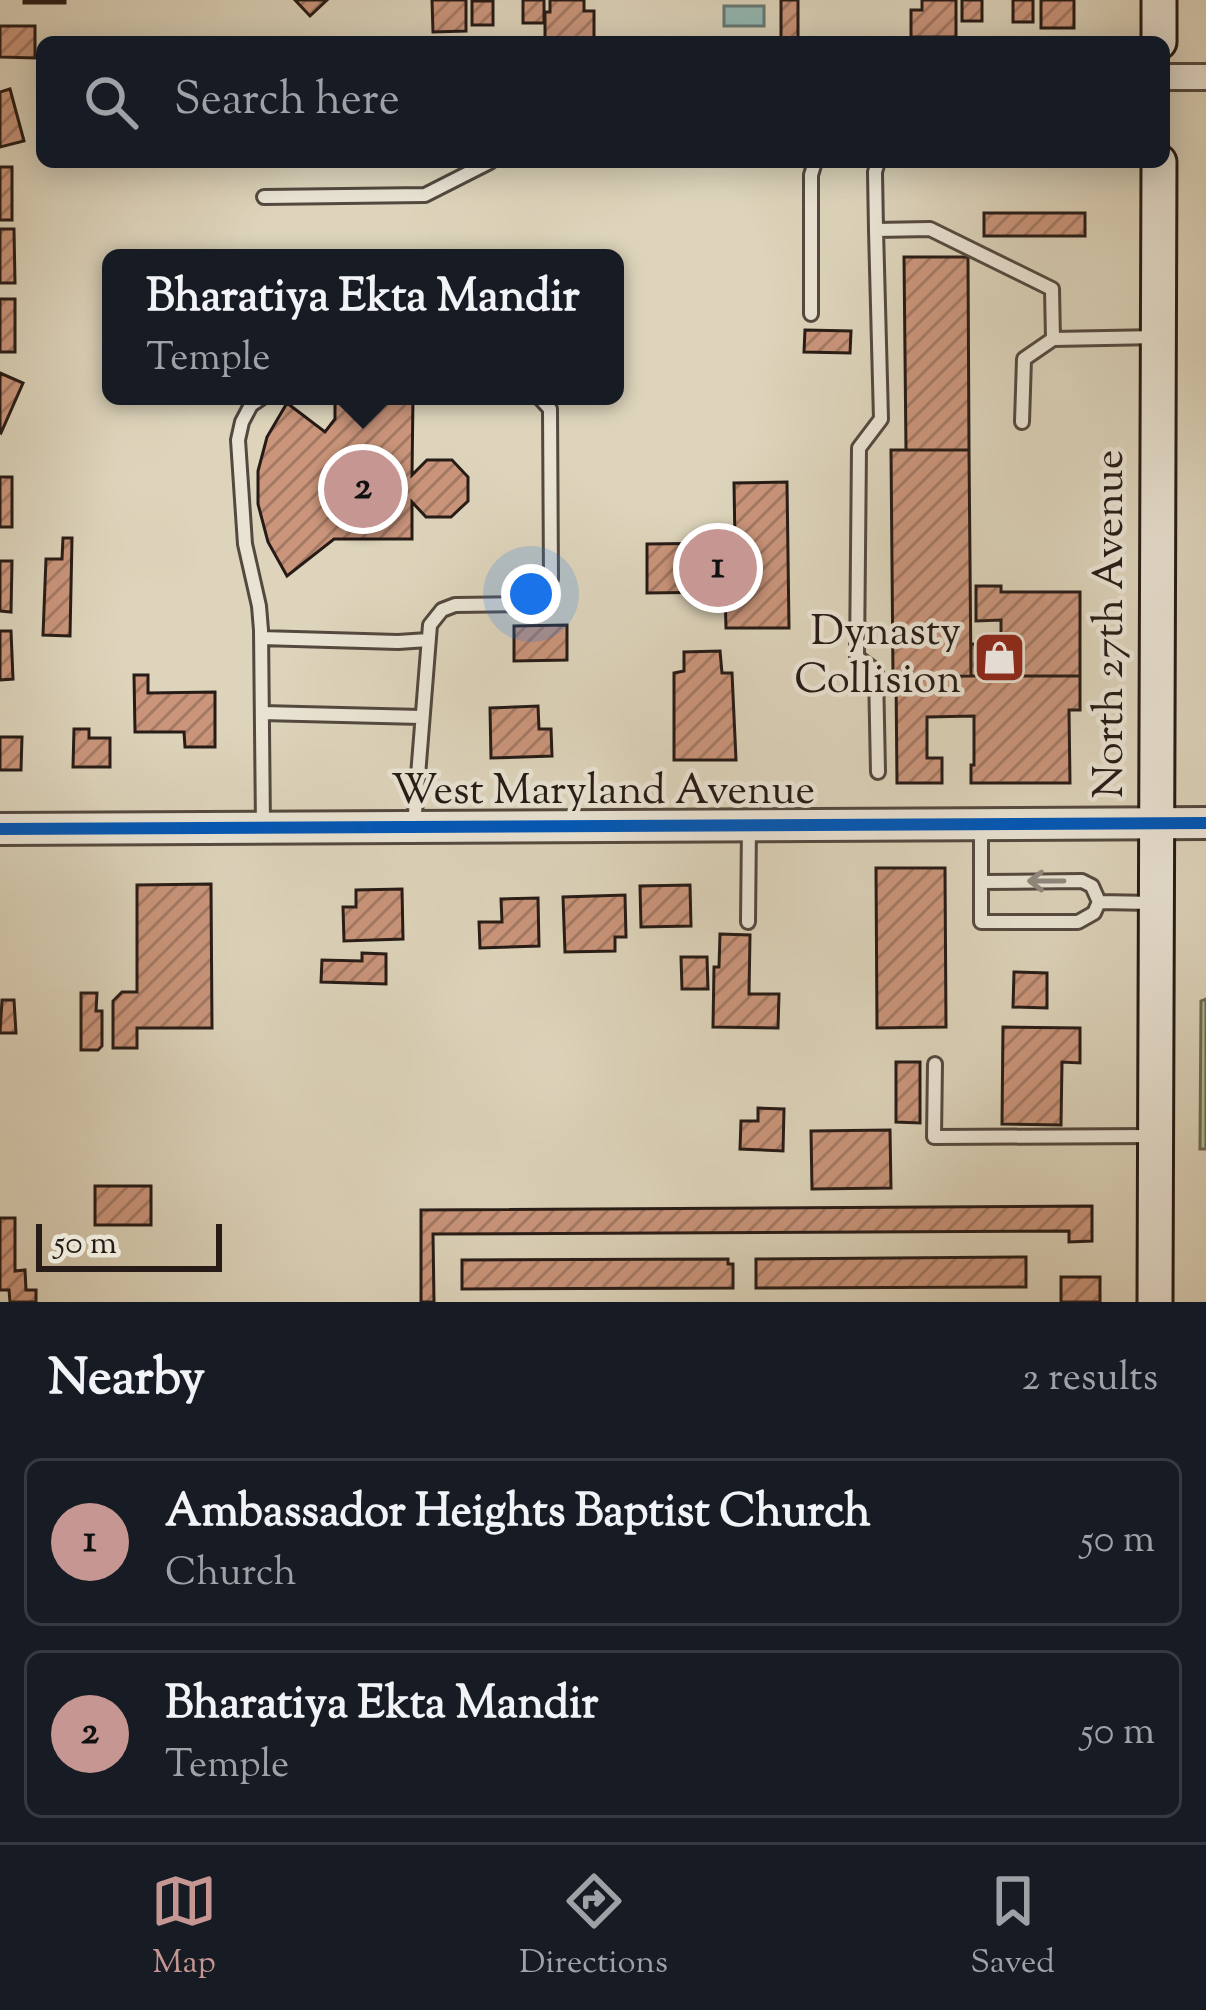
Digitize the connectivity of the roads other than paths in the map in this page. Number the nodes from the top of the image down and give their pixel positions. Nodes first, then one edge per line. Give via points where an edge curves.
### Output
1 (1159, 0) edge
2 (1159, 36) edge
3 (1170, 77) edge
4 (1206, 77) edge
5 (478, 168) edge
6 (813, 168) edge
7 (876, 168) edge
8 (1160, 168) edge
9 (264, 196) dead end
10 (876, 230) junction
11 (811, 314) dead end
12 (1159, 338) junction
13 (1054, 339) junction
14 (251, 405) edge
15 (546, 405) edge
16 (1022, 422) dead end
17 (261, 638) junction
18 (428, 640) junction
19 (262, 713) junction
20 (421, 717) junction
21 (878, 772) dead end
22 (1156, 823) junction
23 (1206, 823) edge
24 (981, 824) junction
25 (749, 825) junction
26 (414, 827) junction
27 (263, 828) junction
28 (0, 829) edge
29 (981, 882) junction
30 (1099, 902) junction
31 (1156, 903) junction
32 (748, 922) dead end
33 (935, 1064) dead end
34 (1155, 1136) junction
35 (1155, 1302) edge

1 - 2 main road
3 - 4 street
5 - 9 lane via 424,195
6 - 11 lane
7 - 10 lane
8 - 12 main road, North 27th Avenue
10 - 13 lane via 930,229 1052,289
10 - 21 lane via 880,418 859,448 857,658 876,671
12 - 13 lane
12 - 22 main road, North 27th Avenue
13 - 16 lane via 1024,359
14 - 17 lane via 238,440
15 - 18 lane via 551,580 532,604 442,610
17 - 18 lane
17 - 19 lane
18 - 20 lane
19 - 20 lane
19 - 27 lane
20 - 26 lane
22 - 23 street, West Maryland Avenue
22 - 24 street, West Maryland Avenue
22 - 31 main road, North 27th Avenue
24 - 25 street, West Maryland Avenue
24 - 29 lane
25 - 26 street, West Maryland Avenue
25 - 32 lane
26 - 27 street, West Maryland Avenue
27 - 28 street, West Maryland Avenue
30 -> 29 lane via 1082,881
29 - 30 lane via 981,922 1078,922
30 - 31 lane
31 - 34 main road, North 27th Avenue
33 - 34 lane via 934,1137
34 - 35 main road, North 27th Avenue

